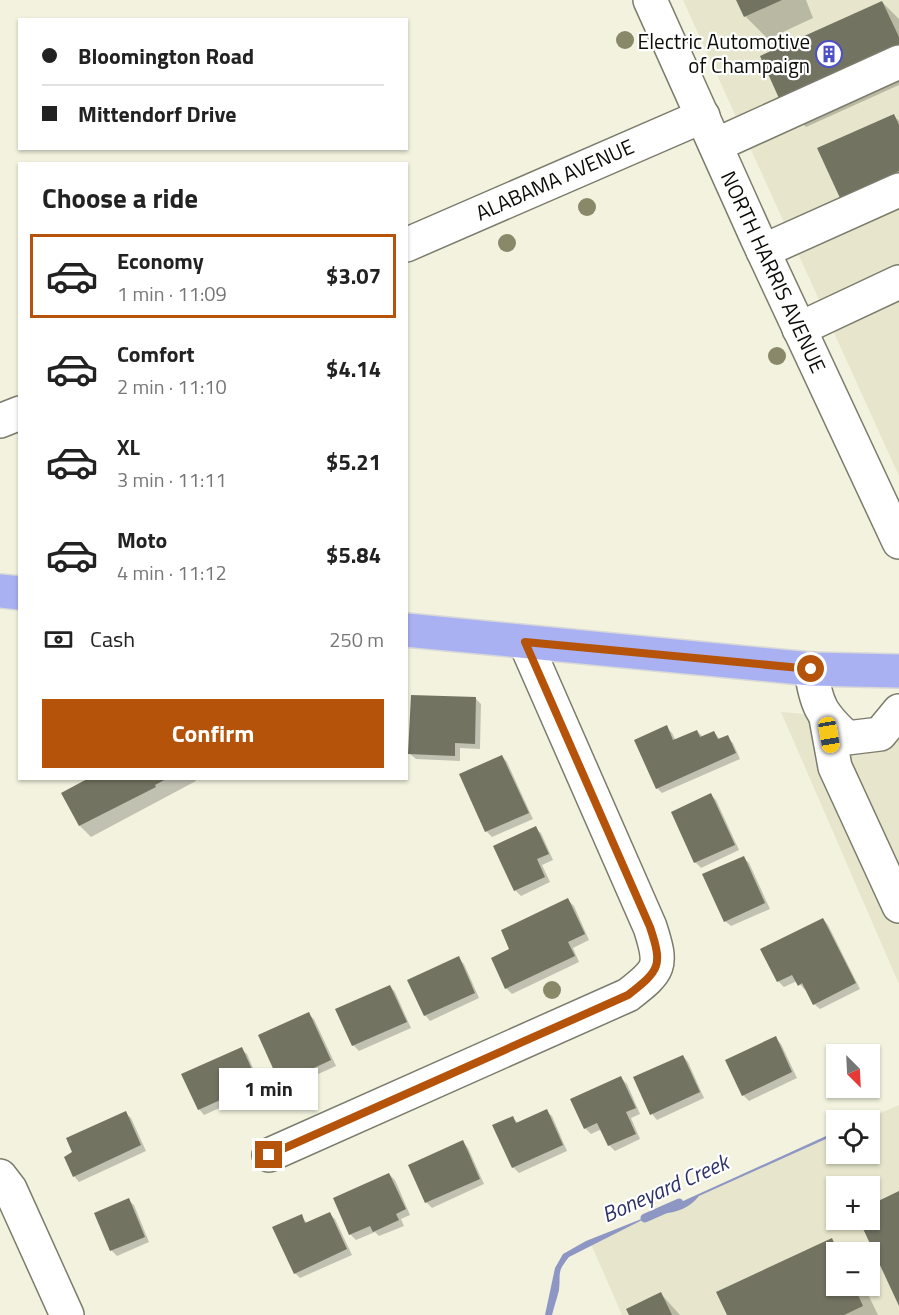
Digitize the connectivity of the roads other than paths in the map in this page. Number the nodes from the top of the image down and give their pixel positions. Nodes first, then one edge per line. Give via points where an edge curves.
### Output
1 (650, 0) edge
2 (899, 62) edge
3 (703, 116) junction
4 (716, 145) junction
5 (899, 190) edge
6 (408, 244) edge
7 (764, 251) junction
8 (899, 282) edge
9 (799, 329) junction
10 (18, 414) edge
11 (0, 421) edge
12 (899, 542) edge
13 (0, 591) edge
14 (18, 593) edge
15 (408, 630) edge
16 (525, 642) junction
17 (811, 669) junction
18 (899, 671) edge
19 (899, 711) edge
20 (826, 718) junction
21 (899, 906) edge
22 (269, 1155) dead end
23 (0, 1176) edge
24 (67, 1315) edge

1 - 3 street, NORTH HARRIS AVENUE
2 - 4 street
3 - 4 street, NORTH HARRIS AVENUE
3 - 6 street, ALABAMA AVENUE
4 - 7 street, NORTH HARRIS AVENUE
5 - 7 street
7 - 9 street, NORTH HARRIS AVENUE
8 - 9 street
9 - 12 street, NORTH HARRIS AVENUE
10 - 11 street
13 - 14 main road
15 - 16 main road
16 - 17 main road
16 - 22 street via 650,927 658,952 657,967 650,978 628,995
17 - 18 main road
17 - 20 street via 814,693
19 - 20 street via 880,734 847,738
20 - 21 street via 835,767
23 - 24 street via 10,1188

